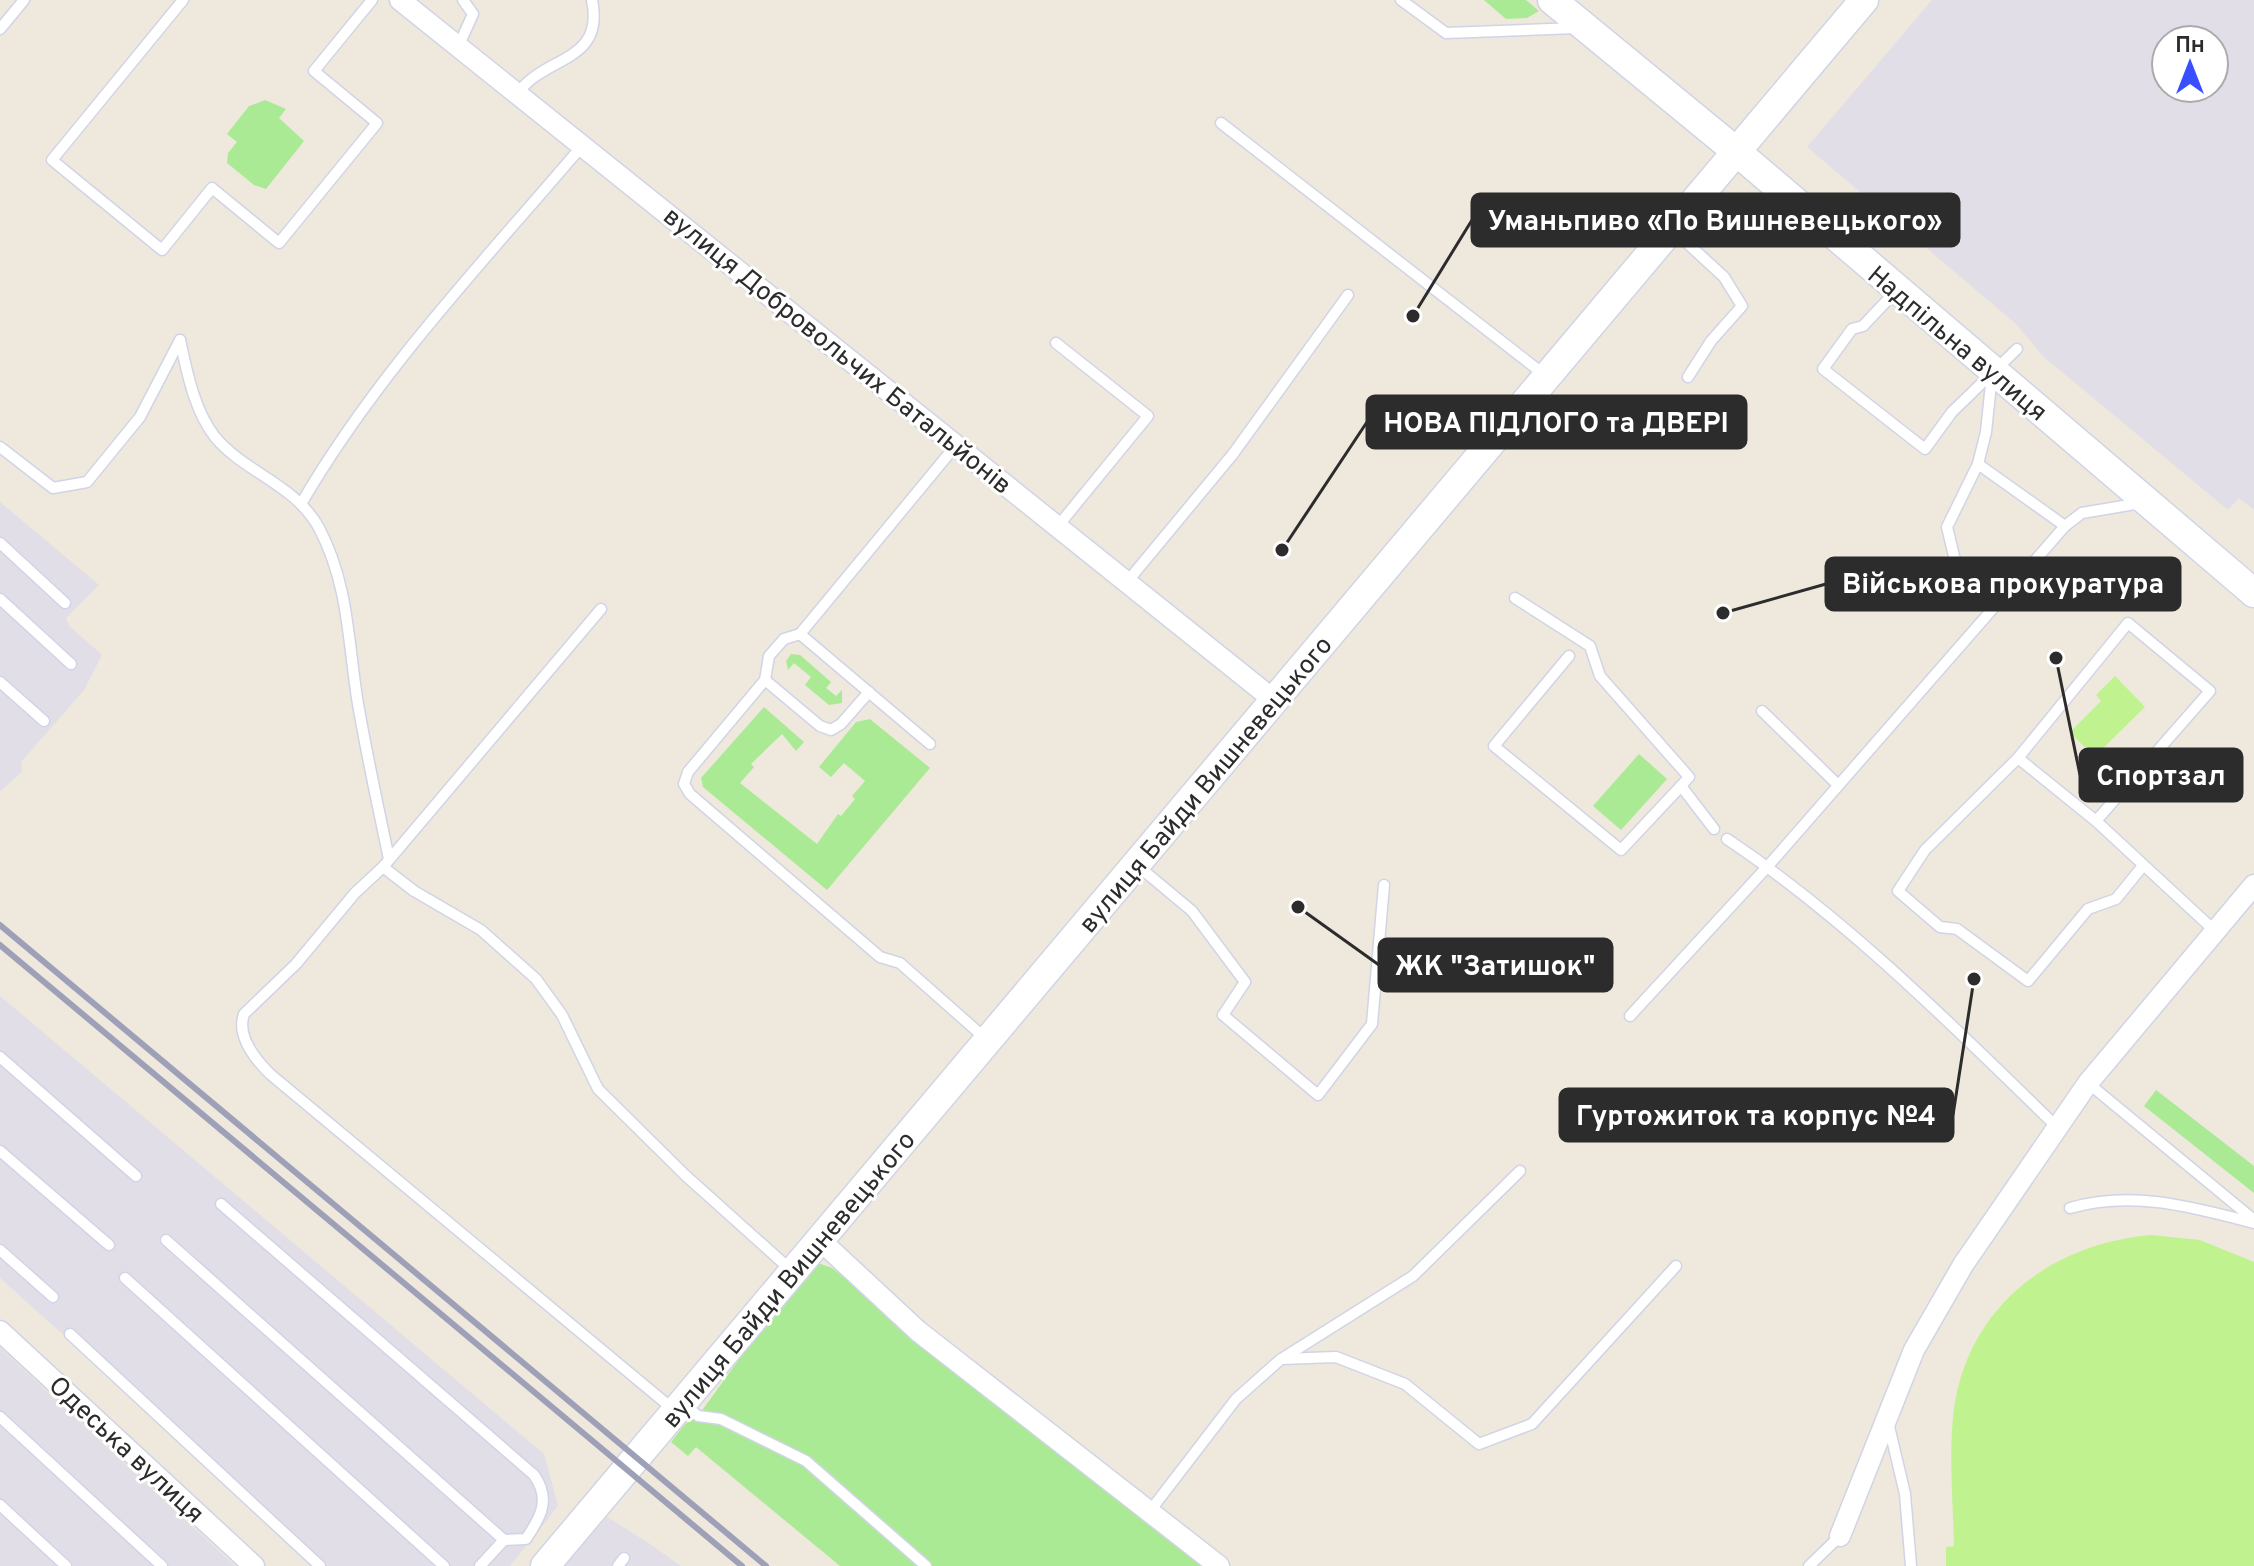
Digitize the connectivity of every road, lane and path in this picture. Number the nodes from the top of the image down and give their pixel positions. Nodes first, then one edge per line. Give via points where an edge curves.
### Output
1 (24, 0) edge
2 (183, 0) edge
3 (372, 0) edge
4 (400, 0) edge
5 (463, 0) edge
6 (592, 0) edge
7 (1401, 0) edge
8 (1552, 0) edge
9 (1864, 0) edge
10 (1585, 28) junction
11 (0, 29) edge
12 (458, 47) junction
13 (518, 93) junction
14 (1221, 123) dead end
15 (582, 146) junction
16 (1737, 152) junction
17 (1672, 230) junction
18 (1896, 291) junction
19 (1348, 295) dead end
20 (1056, 343) dead end
21 (2017, 349) dead end
22 (1992, 372) junction
23 (1547, 377) junction
24 (1688, 377) dead end
25 (957, 444) junction
26 (0, 447) edge
27 (1978, 464) junction
28 (2146, 502) junction
29 (301, 504) junction
30 (1058, 526) junction
31 (2065, 526) junction
32 (0, 543) edge
33 (1127, 582) junction
34 (2254, 593) edge
35 (1515, 598) dead end
36 (0, 599) edge
37 (2001, 599) junction
38 (65, 603) dead end
39 (601, 609) dead end
40 (800, 634) junction
41 (1569, 656) dead end
42 (71, 664) dead end
43 (765, 680) junction
44 (0, 682) edge
45 (869, 692) junction
46 (1275, 701) junction
47 (1762, 711) dead end
48 (44, 721) dead end
49 (930, 744) dead end
50 (2018, 758) junction
51 (1838, 785) junction
52 (1681, 786) junction
53 (2096, 821) junction
54 (1714, 829) dead end
55 (1727, 839) dead end
56 (386, 863) junction
57 (1137, 865) junction
58 (1768, 866) junction
59 (2142, 867) junction
60 (1384, 885) dead end
61 (2254, 885) edge
62 (2216, 932) junction
63 (1630, 1016) dead end
64 (988, 1041) junction
65 (0, 1057) edge
66 (2088, 1083) junction
67 (2058, 1128) junction
68 (0, 1151) edge
69 (1520, 1171) dead end
70 (136, 1176) dead end
71 (221, 1204) dead end
72 (2070, 1208) dead end
73 (2254, 1222) edge
74 (166, 1240) dead end
75 (820, 1240) junction
76 (109, 1245) dead end
77 (0, 1250) edge
78 (1676, 1266) dead end
79 (793, 1273) junction
80 (125, 1278) dead end
81 (53, 1297) dead end
82 (0, 1331) edge
83 (70, 1334) dead end
84 (1281, 1359) junction
85 (680, 1408) junction
86 (0, 1417) edge
87 (1887, 1417) junction
88 (0, 1505) edge
89 (1150, 1511) junction
90 (1840, 1536) joint
91 (504, 1540) junction
92 (66, 1566) edge
93 (162, 1566) edge
94 (254, 1566) edge
95 (320, 1566) edge
96 (444, 1566) edge
97 (480, 1566) edge
98 (545, 1566) edge
99 (926, 1566) edge
100 (1219, 1566) edge
101 (1809, 1566) edge
102 (1911, 1566) edge

1 - 11 lane
2 - 3 lane via 52,160 162,250 212,188 279,243 377,123 314,71
4 - 12 street, вулиця Добровольчих Батальйонів
5 - 12 lane via 473,14
6 - 13 lane via 594,28 584,44 564,61 532,75
7 - 10 lane via 1446,33
8 - 10 street, Надпільна вулиця
9 - 16 street, вулиця Байди Вишневецького
10 - 16 street, Надпільна вулиця
12 - 13 street, вулиця Добровольчих Батальйонів
13 - 15 street, вулиця Добровольчих Батальйонів
14 - 23 lane
15 - 25 street, вулиця Добровольчих Батальйонів
15 - 29 lane via 419,338
16 - 17 street, вулиця Байди Вишневецького
16 - 18 street, Надпільна вулиця
17 - 23 street, вулиця Байди Вишневецького
17 - 24 lane via 1724,277 1742,306
18 - 22 street, Надпільна вулиця
18 - 22 lane via 1863,326 1852,329 1823,369 1925,449
19 - 33 lane via 1233,454
20 - 30 lane via 1148,416
21 - 22 lane
22 - 27 lane
22 - 28 street, Надпільна вулиця
23 - 46 street, вулиця Байди Вишневецького
25 - 30 street, вулиця Добровольчих Батальйонів
25 - 40 lane
26 - 29 lane via 53,488 87,482 140,417 180,340 197,402 214,435
27 - 31 lane
27 - 37 lane via 1947,527 1955,560
28 - 31 lane via 2082,513
28 - 34 street, Надпільна вулиця
29 - 56 lane via 327,545 344,592
30 - 33 street, вулиця Добровольчих Батальйонів
31 - 37 lane
32 - 38 lane
33 - 46 street, вулиця Добровольчих Батальйонів
35 - 52 lane via 1590,646 1600,676 1689,777
36 - 42 lane
37 - 51 lane
39 - 56 lane
40 - 43 lane via 784,639 769,656
40 - 45 lane
41 - 52 lane via 1494,746 1621,850
43 - 45 lane via 825,729 841,724
43 - 64 lane via 688,772 686,790 880,957 900,963
44 - 48 lane
45 - 49 lane
46 - 57 street, вулиця Байди Вишневецького
47 - 51 lane
50 - 53 lane
50 - 53 lane via 2128,623 2210,691
50 - 59 lane via 1925,850 1898,891 1940,927 1957,929 2028,981 2088,909 2116,899
51 - 58 lane
52 - 54 lane
53 - 59 lane
55 - 58 lane
56 - 79 lane via 414,891 481,930 528,971 555,1002 598,1089
56 - 85 lane via 244,1014 250,1050 275,1078
57 - 60 lane via 1192,911 1245,982 1223,1015 1318,1095 1372,1024
57 - 64 street, вулиця Байди Вишневецького
58 - 63 lane
58 - 67 lane via 1931,1005
59 - 62 lane
61 - 62 street
62 - 66 street
64 - 75 street, вулиця Байди Вишневецького
65 - 70 lane
66 - 67 street
66 - 73 lane
67 - 87 street via 1963,1265 1914,1350
68 - 76 lane
69 - 84 lane via 1413,1276
71 - 91 lane via 534,1475 544,1489 542,1516 526,1539
72 - 73 lane via 2100,1200 2143,1199
74 - 91 lane
75 - 79 street, вулиця Байди Вишневецького
75 - 89 street via 918,1331
77 - 81 lane
78 - 84 lane via 1532,1424 1479,1444 1405,1384 1336,1357
79 - 85 street, вулиця Байди Вишневецького
80 - 96 lane
82 - 94 street, Одеська вулиця
83 - 95 lane
84 - 89 lane via 1236,1399
85 - 98 street, вулиця Байди Вишневецького
85 - 99 lane via 721,1419 806,1461
86 - 93 lane
87 - 90 street
87 - 102 lane via 1905,1494
88 - 92 lane
89 - 100 street
90 - 101 lane
91 - 97 lane

